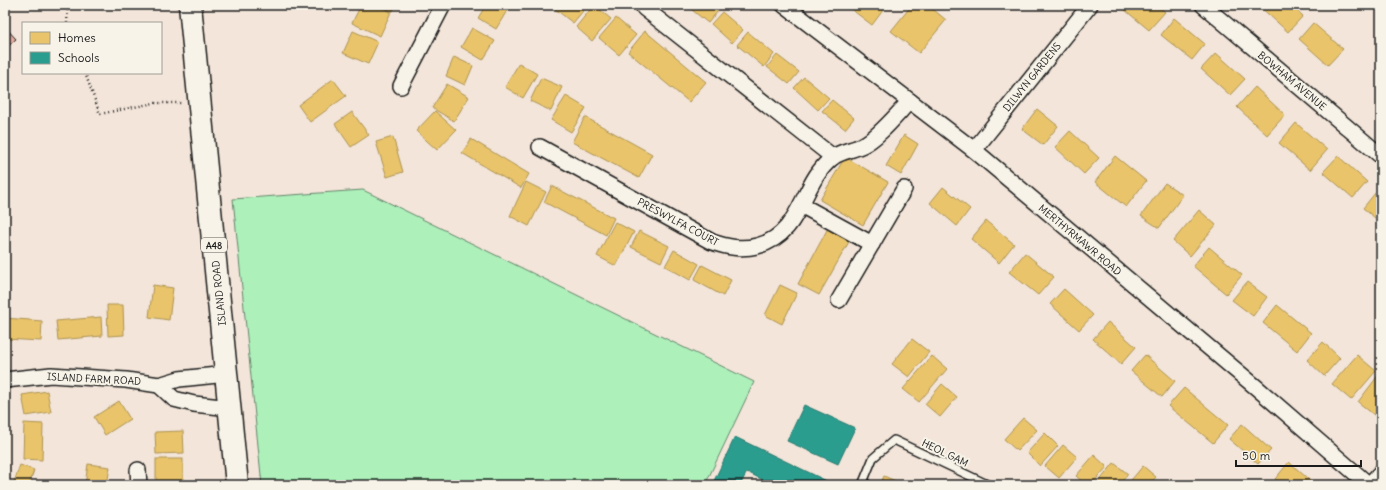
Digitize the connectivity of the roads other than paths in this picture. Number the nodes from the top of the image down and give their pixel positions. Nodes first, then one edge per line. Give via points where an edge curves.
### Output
1 (190, 5) edge
2 (443, 5) edge
3 (784, 5) edge
4 (1090, 5) edge
5 (1203, 5) edge
6 (644, 8) dead end
7 (401, 86) dead end
8 (910, 101) junction
9 (540, 147) dead end
10 (974, 150) junction
11 (1381, 156) edge
12 (833, 158) junction
13 (904, 188) dead end
14 (801, 205) junction
15 (872, 244) junction
16 (839, 300) dead end
17 (227, 374) junction
18 (5, 380) edge
19 (159, 385) junction
20 (230, 408) junction
21 (1381, 472) edge
22 (237, 485) edge
23 (862, 485) edge
24 (988, 485) edge
25 (1369, 485) edge

1 - 17 main road, ISLAND ROAD / A48
2 - 7 street
3 - 8 street, MERTHYRMAWR ROAD
4 - 10 street, DILWYN GARDENS
5 - 11 street, BOWHAM AVENUE
6 - 12 street
8 - 10 street, MERTHYRMAWR ROAD
8 - 12 street, PRESWYLFA COURT via 890,123 864,145
9 - 14 street, PRESWYLFA COURT via 683,227 712,242 732,248 753,247 773,240 790,225
10 - 25 street, MERTHYRMAWR ROAD
12 - 14 street, PRESWYLFA COURT via 820,172
13 - 15 street
14 - 15 street
15 - 16 street
17 - 19 street, ISLAND FARM ROAD via 178,379
17 - 20 main road, ISLAND ROAD / A48
18 - 19 street, ISLAND FARM ROAD via 51,375
19 - 20 street via 174,399
20 - 22 main road, ISLAND ROAD / A48
21 - 25 street
23 - 24 lane, HEOL GAM via 874,458 894,440

